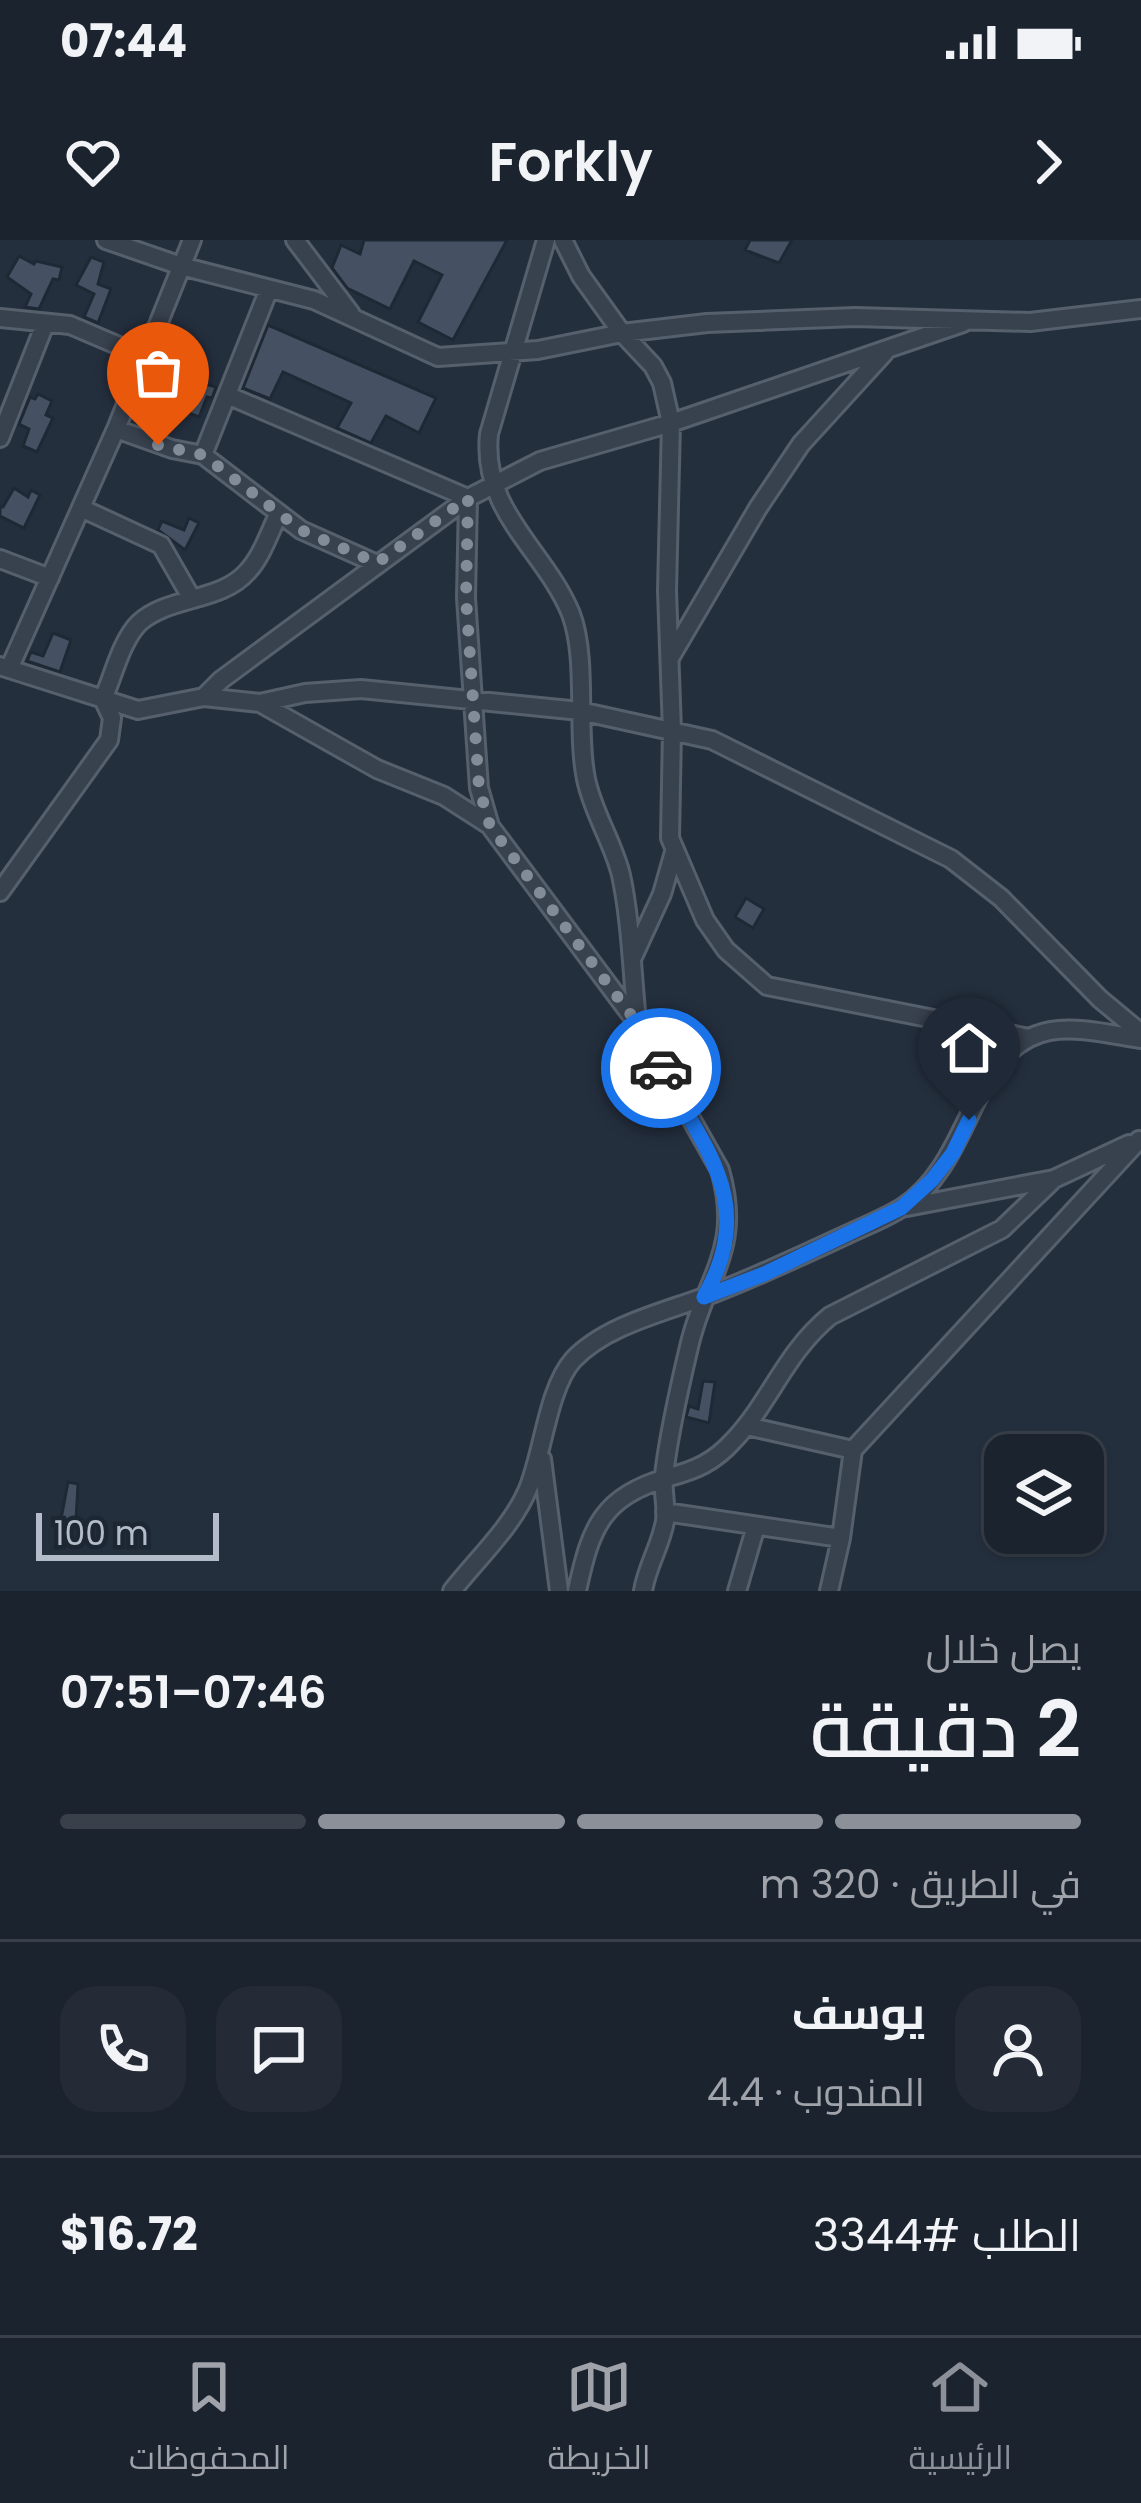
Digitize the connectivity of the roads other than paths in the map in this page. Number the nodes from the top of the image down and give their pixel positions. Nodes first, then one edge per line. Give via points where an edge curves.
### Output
1 (106, 240) edge
2 (192, 240) edge
3 (295, 240) edge
4 (546, 240) edge
5 (563, 240) edge
6 (181, 266) junction
7 (269, 289) junction
8 (1141, 309) edge
9 (351, 315) junction
10 (0, 318) edge
11 (970, 320) junction
12 (45, 324) junction
13 (622, 333) junction
14 (888, 348) junction
15 (513, 352) junction
16 (145, 357) junction
17 (227, 395) junction
18 (670, 423) junction
19 (116, 429) junction
20 (0, 438) edge
21 (203, 455) junction
22 (493, 487) junction
23 (468, 498) junction
24 (81, 508) junction
25 (279, 513) junction
26 (0, 559) edge
27 (377, 563) junction
28 (50, 578) junction
29 (192, 599) junction
30 (669, 659) junction
31 (5, 667) edge
32 (204, 698) junction
33 (103, 699) junction
34 (475, 699) junction
35 (260, 703) junction
36 (580, 711) junction
37 (672, 730) junction
38 (490, 826) junction
39 (674, 852) junction
40 (0, 892) edge
41 (631, 962) junction
42 (637, 1023) junction
43 (1141, 1036) edge
44 (1029, 1038) junction
45 (1140, 1139) edge
46 (1054, 1179) junction
47 (901, 1208) junction
48 (704, 1297) junction
49 (747, 1426) junction
50 (853, 1450) junction
51 (542, 1452) junction
52 (663, 1479) junction
53 (665, 1512) junction
54 (756, 1526) junction
55 (841, 1538) junction
56 (452, 1591) edge
57 (560, 1591) edge
58 (577, 1591) edge
59 (643, 1591) edge
60 (736, 1591) edge
61 (829, 1591) edge

1 - 6 street
2 - 6 street
3 - 9 street
4 - 15 street
5 - 13 street
6 - 7 street
6 - 16 street
7 - 9 street
7 - 17 street
8 - 11 street
9 - 15 street via 438,357
10 - 12 street
11 - 13 street via 770,319
11 - 14 street
12 - 16 street
12 - 20 street
13 - 15 street
13 - 18 street via 653,366
14 - 18 street
14 - 30 street via 801,444
15 - 22 street via 489,434
16 - 19 street
17 - 21 street
17 - 23 street
18 - 22 street via 540,461
18 - 30 street
19 - 21 street
19 - 24 street
21 - 25 street
22 - 23 street
22 - 36 street via 571,615
23 - 27 street
23 - 34 street
24 - 28 street
24 - 29 street via 161,544
25 - 27 street
25 - 29 street via 248,572
26 - 28 street
27 - 32 street
28 - 31 street
29 - 33 street via 140,622
30 - 37 street
31 - 33 street
32 - 33 street via 149,711
32 - 35 street
33 - 40 street via 112,718 109,740
34 - 35 street via 361,688
34 - 36 street
34 - 38 street via 479,788
35 - 38 street
36 - 37 street
36 - 41 street via 586,781 622,878
37 - 39 street
37 - 43 street via 712,740 951,859
38 - 42 street
39 - 41 street
39 - 44 street via 716,935 767,986
41 - 42 street
42 - 48 street via 726,1191 722,1263
43 - 44 street via 1053,1031
44 - 47 street via 1000,1059 953,1153
45 - 46 street
45 - 50 street
46 - 47 street
46 - 49 street via 1002,1229 820,1324
47 - 48 street
48 - 51 street via 624,1328 572,1362
48 - 52 street
49 - 50 street
49 - 52 street via 700,1468
50 - 55 street
51 - 56 street via 520,1508
51 - 57 street
52 - 53 street
52 - 58 street via 634,1488 598,1522
53 - 54 street
53 - 59 street
54 - 55 street
54 - 60 street
55 - 61 street

